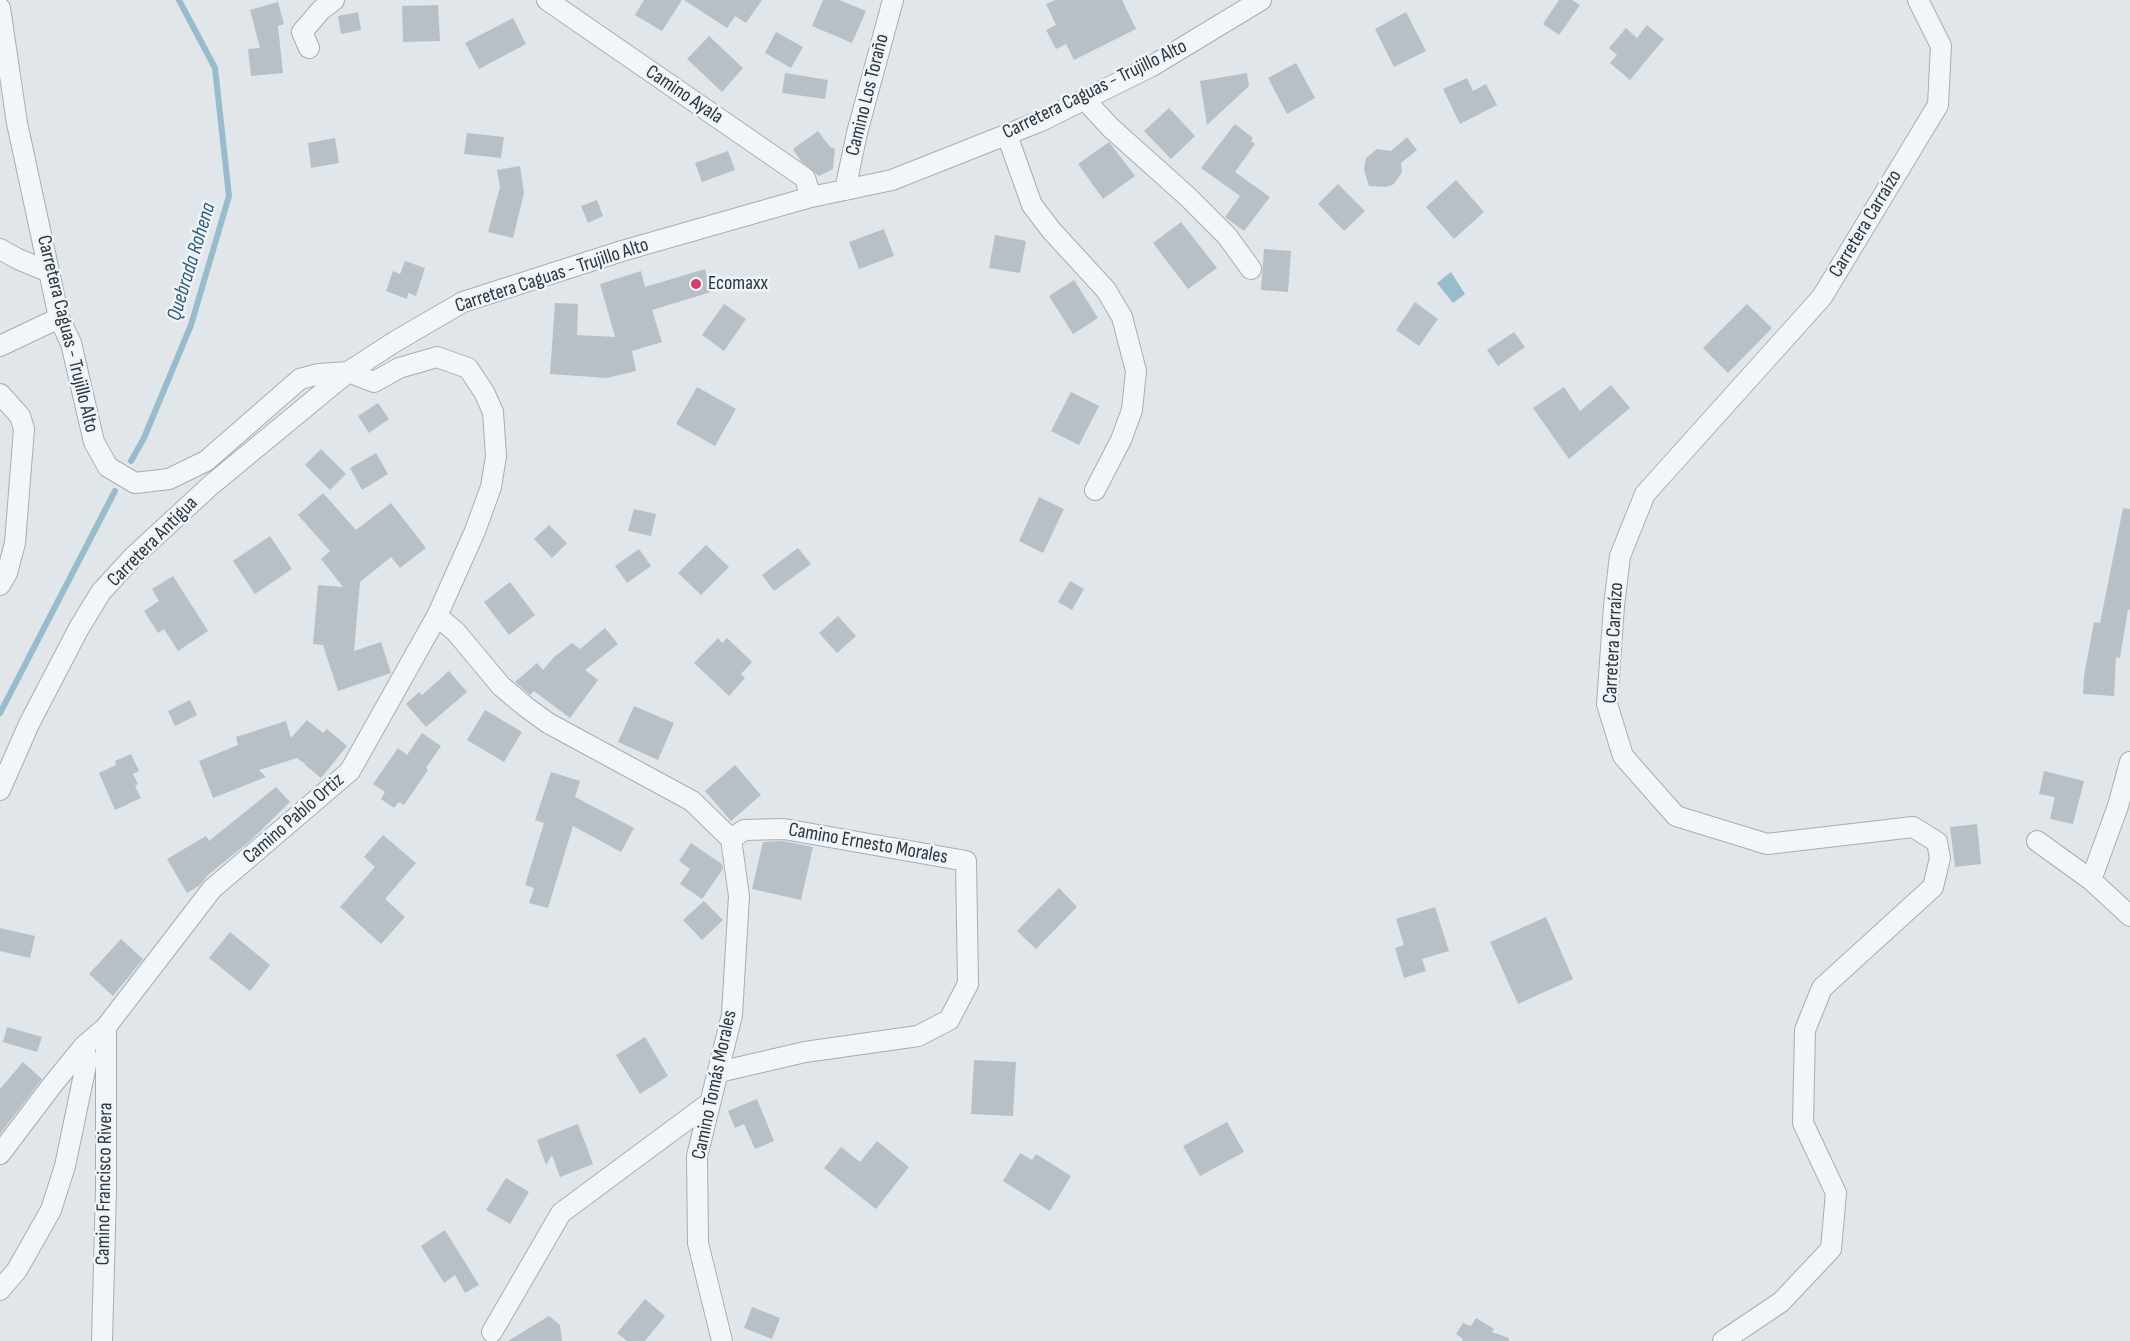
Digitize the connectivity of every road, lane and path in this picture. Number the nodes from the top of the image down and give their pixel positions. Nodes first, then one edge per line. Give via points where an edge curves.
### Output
1 (334, 0) edge
2 (547, 0) edge
3 (893, 0) edge
4 (1261, 0) edge
5 (1918, 0) edge
6 (0, 8) edge
7 (309, 48) dead end
8 (1085, 100) junction
9 (1007, 135) junction
10 (845, 190) junction
11 (811, 197) junction
12 (0, 249) edge
13 (1251, 269) dead end
14 (49, 272) junction
15 (59, 318) junction
16 (0, 346) edge
17 (348, 372) junction
18 (0, 394) edge
19 (1095, 490) dead end
20 (0, 585) edge
21 (437, 616) junction
22 (2130, 762) edge
23 (0, 790) edge
24 (731, 839) junction
25 (2037, 840) dead end
26 (2091, 880) junction
27 (2130, 916) edge
28 (106, 1027) junction
29 (84, 1046) junction
30 (718, 1072) junction
31 (708, 1104) junction
32 (0, 1154) edge
33 (0, 1290) edge
34 (492, 1332) dead end
35 (102, 1341) edge
36 (722, 1341) edge
37 (1723, 1341) edge

1 - 7 street via 302,32
2 - 11 street, Camino Ayala via 805,178
3 - 10 street, Camino Los Toraño
4 - 8 street, Carretera Caguas - Trujillo Alto via 1152,66
5 - 37 street, Carretera Carraízo via 1941,46 1938,105 1822,297 1645,494 1620,556 1607,704 1623,756 1676,816 1767,844 1913,827 1937,842 1940,858 1933,887 1822,988 1805,1029 1803,1123 1836,1193 1831,1249 1781,1302
6 - 14 street, Carretera Caguas - Trujillo Alto via 17,123
8 - 9 street, Carretera Caguas - Trujillo Alto
8 - 13 street via 1227,236
9 - 10 street, Carretera Caguas - Trujillo Alto via 892,180
9 - 19 street via 1032,205 1106,290 1122,317 1136,371 1132,410
10 - 11 street, Carretera Caguas - Trujillo Alto
11 - 17 street, Carretera Caguas - Trujillo Alto via 463,302
12 - 14 street
14 - 15 street, Carretera Caguas - Trujillo Alto
15 - 16 street
15 - 17 street, Carretera Caguas - Trujillo Alto via 71,343 94,442 108,467 135,483 169,479 206,461 300,380
17 - 21 street, Camino Pablo Ortiz via 374,382 399,368 437,357 468,368 493,412 496,456 491,487
17 - 23 street, Carretera Antigua via 211,485 101,592 29,724
18 - 20 street via 20,416 24,429 15,543
21 - 24 street via 501,686 526,707 548,723 692,801
21 - 28 street, Camino Pablo Ortiz via 350,771 212,889
22 - 26 street
24 - 30 street, Camino Tomás Morales via 739,896 732,1015
24 - 30 street, Camino Ernesto Morales via 744,831 784,829 966,861 968,984 949,1020 918,1036 805,1052
25 - 26 street
26 - 27 street
28 - 29 street, Camino Pablo Ortiz
28 - 35 street, Camino Francisco Rivera
29 - 32 street, Camino Pablo Ortiz
29 - 33 street via 85,1070 65,1166 51,1210 17,1269
30 - 31 street, Camino Tomás Morales
31 - 34 street via 561,1214
31 - 36 street, Camino Tomás Morales via 696,1156 698,1243

